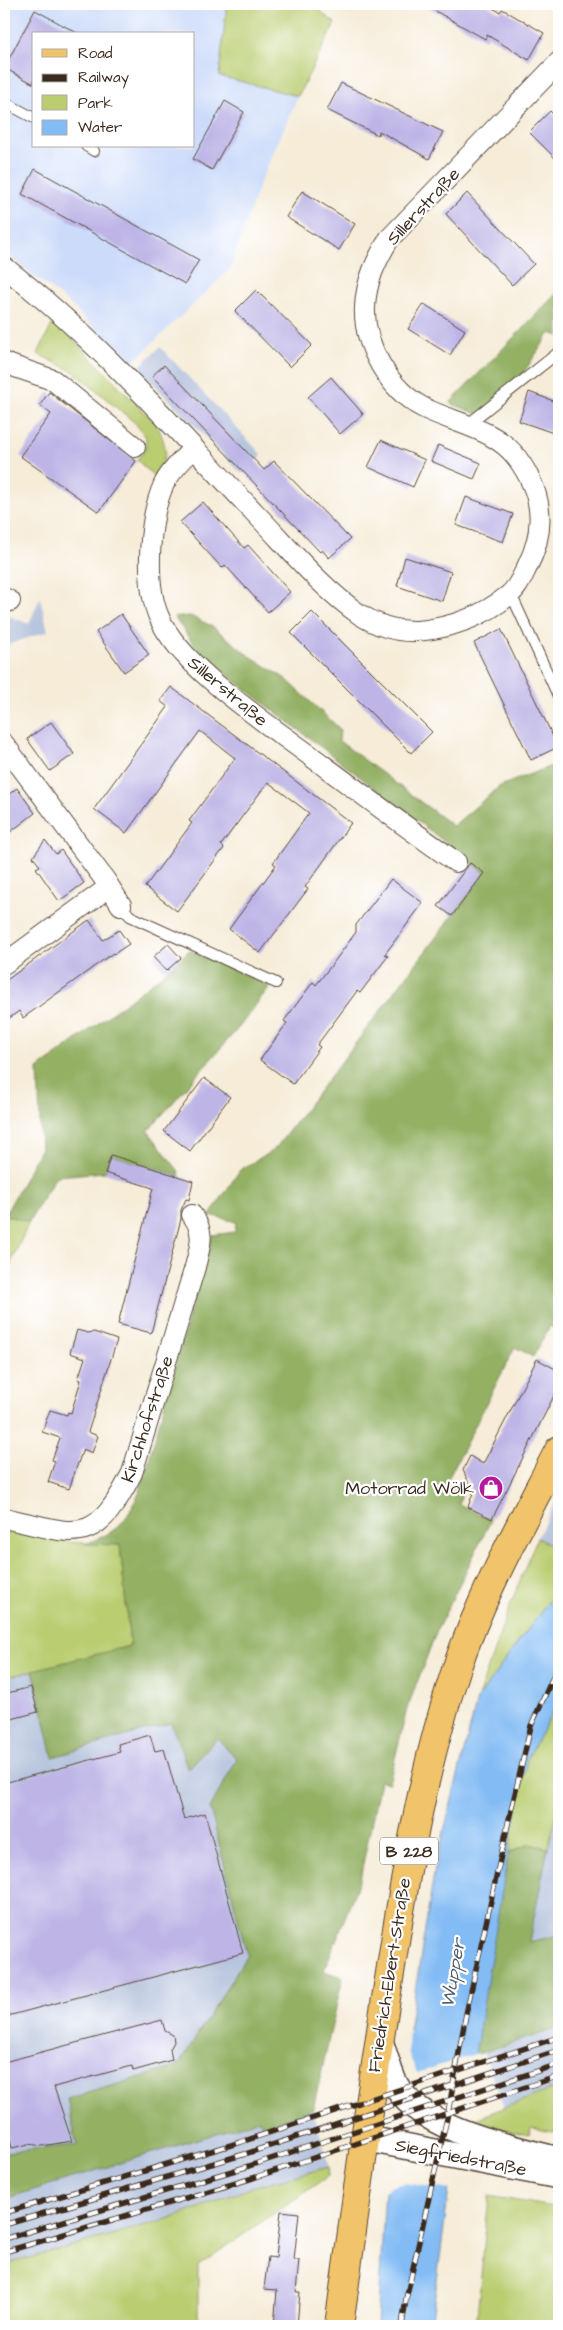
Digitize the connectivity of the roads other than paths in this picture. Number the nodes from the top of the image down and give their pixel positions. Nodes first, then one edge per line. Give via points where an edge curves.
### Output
1 (559, 62) edge
2 (4, 102) edge
3 (32, 117) edge
4 (4, 267) edge
5 (559, 352) edge
6 (4, 363) edge
7 (466, 426) junction
8 (136, 447) dead end
9 (193, 448) junction
10 (511, 594) junction
11 (559, 698) edge
12 (4, 744) edge
13 (456, 862) dead end
14 (109, 887) junction
15 (121, 905) joint
16 (4, 964) edge
17 (276, 983) dead end
18 (192, 1215) dead end
19 (559, 1450) edge
20 (4, 1518) edge
21 (380, 2038) junction
22 (374, 2140) junction
23 (488, 2152) junction
24 (559, 2160) edge
25 (559, 2176) edge
26 (339, 2326) edge

1 - 7 street, Sillerstraße via 389,239 374,265 365,309 370,341 381,365 396,387 422,407
2 - 3 lane
4 - 9 street, Sillerstraße via 40,295 126,375
5 - 7 lane
6 - 8 street via 53,380
7 - 10 street, Sillerstraße via 495,438 516,456 534,487 541,522 536,548
9 - 10 street, Sillerstraße via 338,598 375,623 407,632 439,629 475,617
9 - 13 street, Sillerstraße via 165,483 151,534 150,578 158,617 176,646 249,710
10 - 11 lane
12 - 14 street
14 - 15 street
14 - 16 street
15 - 17 lane via 130,916
18 - 20 street, Kirchhofstraße via 199,1225 201,1240 195,1266 132,1473 120,1498 105,1518 81,1531 66,1532
19 - 21 main road, Friedrich-Ebert-Straße / B 228 via 498,1570 457,1668 437,1730 409,1850
21 - 22 main road, Friedrich-Ebert-Straße / B 228
21 - 23 street, Siegfriedstraße via 395,2083 415,2106
22 - 23 street, Siegfriedstraße
22 - 26 main road, B 228
23 - 24 street, Siegfriedstraße
23 - 25 street, Siegfriedstraße

